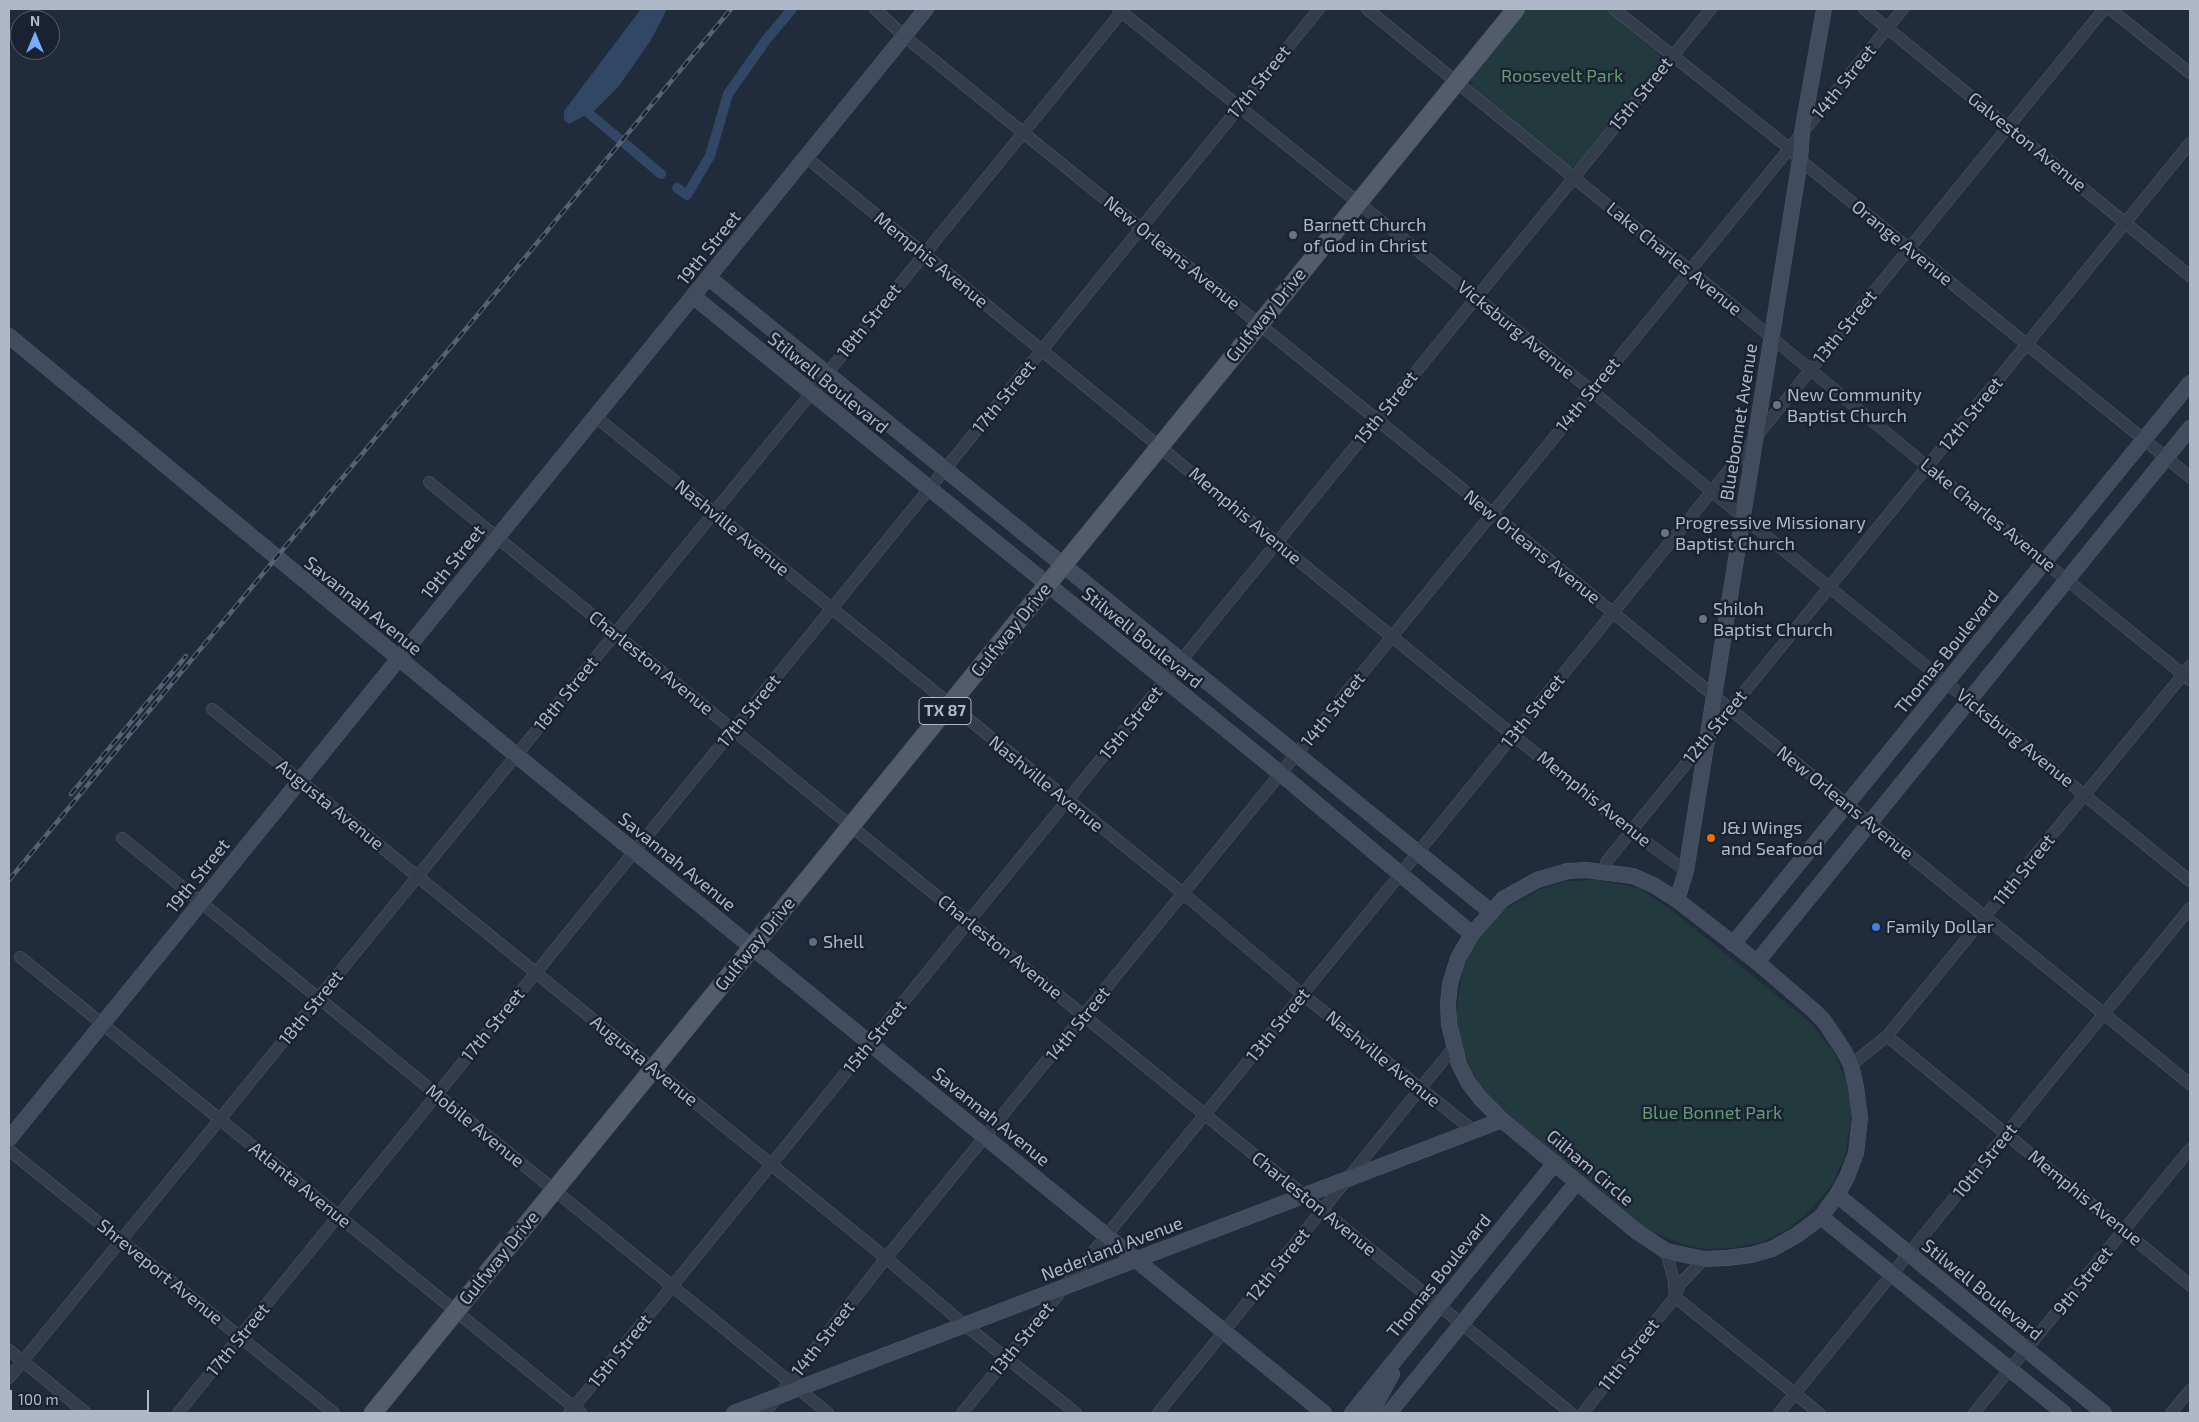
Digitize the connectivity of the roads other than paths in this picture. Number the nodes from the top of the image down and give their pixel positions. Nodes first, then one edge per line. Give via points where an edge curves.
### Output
1 (875, 9) edge
2 (926, 9) edge
3 (1319, 9) edge
4 (1367, 9) edge
5 (1516, 9) edge
6 (1614, 9) edge
7 (1711, 9) edge
8 (1824, 9) edge
9 (1864, 9) edge
10 (1903, 9) edge
11 (2104, 9) edge
12 (2110, 9) edge
13 (1121, 10) edge
14 (1888, 28) junction
15 (904, 36) junction
16 (1672, 56) junction
17 (2190, 73) edge
18 (1457, 81) junction
19 (1239, 107) junction
20 (2008, 127) junction
21 (1022, 132) junction
22 (1802, 133) junction
23 (2190, 143) edge
24 (1789, 148) junction
25 (807, 158) junction
26 (1800, 160) junction
27 (1574, 177) junction
28 (1358, 203) junction
29 (2126, 223) junction
30 (1140, 228) junction
31 (1909, 248) junction
32 (924, 254) junction
33 (1690, 270) junction
34 (2190, 276) edge
35 (710, 278) junction
36 (694, 298) junction
37 (1476, 298) junction
38 (1259, 324) junction
39 (9, 336) edge
40 (1772, 338) junction
41 (2027, 345) junction
42 (1041, 350) junction
43 (1810, 370) junction
44 (827, 374) junction
45 (2190, 383) edge
46 (1592, 391) junction
47 (810, 394) junction
48 (596, 417) junction
49 (1376, 420) junction
50 (2190, 428) edge
51 (1756, 437) junction
52 (2144, 440) junction
53 (1160, 446) junction
54 (2166, 458) junction
55 (1928, 467) junction
56 (945, 470) junction
57 (2190, 478) edge
58 (429, 482) dead end
59 (929, 490) junction
60 (1712, 491) junction
61 (714, 513) junction
62 (1492, 513) junction
63 (1743, 516) junction
64 (497, 538) junction
65 (1277, 542) junction
66 (2045, 561) junction
67 (1063, 565) junction
68 (2068, 579) junction
69 (1047, 585) junction
70 (1830, 587) junction
71 (832, 609) junction
72 (1612, 613) junction
73 (615, 634) junction
74 (1393, 635) junction
75 (398, 659) junction
76 (1180, 661) junction
77 (2188, 673) edge
78 (1164, 681) junction
79 (1947, 682) junction
80 (1714, 696) junction
81 (1969, 700) junction
82 (950, 705) junction
83 (212, 709) dead end
84 (1730, 709) junction
85 (733, 730) junction
86 (1513, 734) junction
87 (1707, 737) junction
88 (1297, 754) junction
89 (516, 755) junction
90 (1280, 774) junction
91 (299, 781) junction
92 (2085, 795) junction
93 (1067, 801) junction
94 (1848, 804) junction
95 (1870, 823) junction
96 (851, 826) junction
97 (1632, 831) junction
98 (122, 838) dead end
99 (634, 852) junction
100 (1417, 853) junction
101 (1603, 871) junction
102 (1686, 871) junction
103 (1400, 874) junction
104 (418, 876) junction
105 (2190, 881) edge
106 (1184, 894) junction
107 (1677, 900) junction
108 (201, 902) junction
109 (2190, 908) edge
110 (1490, 912) junction
111 (1985, 917) junction
112 (969, 922) junction
113 (1472, 934) junction
114 (1733, 944) junction
115 (752, 948) junction
116 (20, 957) dead end
117 (1757, 962) junction
118 (536, 973) junction
119 (1303, 995) junction
120 (319, 998) junction
121 (2105, 1014) junction
122 (1085, 1015) junction
123 (102, 1024) junction
124 (1887, 1036) junction
125 (870, 1043) junction
126 (1454, 1047) junction
127 (1851, 1065) junction
128 (653, 1069) junction
129 (2190, 1084) edge
130 (1421, 1090) junction
131 (437, 1094) junction
132 (1205, 1115) junction
133 (220, 1120) junction
134 (1502, 1120) junction
135 (1474, 1131) junction
136 (2007, 1134) junction
137 (986, 1136) junction
138 (9, 1139) edge
139 (2190, 1149) edge
140 (9, 1150) edge
141 (1555, 1163) junction
142 (771, 1165) junction
143 (1345, 1179) junction
144 (1577, 1182) junction
145 (554, 1190) junction
146 (1304, 1195) junction
147 (1837, 1196) junction
148 (1322, 1212) junction
149 (338, 1216) junction
150 (1821, 1217) junction
151 (2124, 1230) junction
152 (1106, 1236) junction
153 (120, 1240) junction
154 (1666, 1251) junction
155 (1909, 1254) junction
156 (886, 1258) junction
157 (1704, 1259) junction
158 (1137, 1261) junction
159 (1893, 1274) junction
160 (2190, 1284) edge
161 (672, 1287) junction
162 (1063, 1288) junction
163 (1675, 1297) junction
164 (1439, 1306) junction
165 (455, 1312) junction
166 (1462, 1324) junction
167 (966, 1326) junction
168 (1224, 1332) junction
169 (240, 1337) junction
170 (9, 1350) edge
171 (2026, 1350) junction
172 (1400, 1354) junction
173 (1007, 1358) junction
174 (23, 1361) junction
175 (2010, 1369) junction
176 (9, 1378) edge
177 (795, 1386) junction
178 (2190, 1390) edge
179 (1795, 1394) junction
180 (780, 1396) junction
181 (575, 1411) edge
182 (86, 1413) edge
183 (178, 1413) edge
184 (334, 1413) edge
185 (373, 1413) edge
186 (734, 1413) edge
187 (765, 1413) edge
188 (828, 1413) edge
189 (962, 1413) edge
190 (1076, 1413) edge
191 (1158, 1413) edge
192 (1324, 1413) edge
193 (1352, 1413) edge
194 (1371, 1413) edge
195 (1388, 1413) edge
196 (1571, 1413) edge
197 (1583, 1413) edge
198 (1779, 1413) edge
199 (1819, 1413) edge
200 (1974, 1413) edge
201 (2064, 1413) edge
202 (2104, 1413) edge
203 (2172, 1413) edge

1 - 15 street, New Orleans Avenue
2 - 15 street, 19th Street
3 - 19 street, 17th Street
4 - 18 street, Lake Charles Avenue
5 - 18 main road, Gulfway Drive / TX 87
6 - 16 street, Orange Avenue
7 - 16 street, 15th Street
8 - 22 street, Bluebonnet Avenue
9 - 14 street, Galveston Avenue
10 - 14 street, 14th Street
11 - 20 street, 13th Street
12 - 17 street
13 - 19 street, Vicksburg Avenue
13 - 21 street, 18th Street
14 - 20 street, Galveston Avenue
14 - 22 street, 14th Street
15 - 21 street, New Orleans Avenue
15 - 25 street, 19th Street
16 - 24 street, Orange Avenue
16 - 27 street, 15th Street
18 - 27 street, Lake Charles Avenue
18 - 28 main road, Gulfway Drive / TX 87
19 - 28 street, Vicksburg Avenue
19 - 30 street, 17th Street
20 - 29 street, Galveston Avenue
20 - 31 street, 13th Street
21 - 30 street, New Orleans Avenue
21 - 32 street, 18th Street
22 - 24 street, 14th Street
22 - 26 street, Bluebonnet Avenue
23 - 29 street, 12th Street
24 - 26 street, Orange Avenue
24 - 33 street, 14th Street
25 - 32 street, Memphis Avenue
25 - 35 street, 19th Street
26 - 31 street, Orange Avenue
26 - 40 street, Bluebonnet Avenue
27 - 33 street, Lake Charles Avenue
27 - 37 street, 15th Street
28 - 37 street, Vicksburg Avenue
28 - 38 main road, Gulfway Drive / TX 87
29 - 34 street, Galveston Avenue
29 - 41 street, 12th Street
30 - 38 street, New Orleans Avenue
30 - 42 street, 17th Street
31 - 41 street, Orange Avenue
31 - 43 street, 13th Street
32 - 42 street, Memphis Avenue
32 - 44 street, 18th Street
33 - 40 street, Lake Charles Avenue
33 - 46 street, 14th Street
35 - 36 street, 19th Street
35 - 44 street, Stilwell Boulevard
36 - 47 street, Stilwell Boulevard
36 - 48 street, 19th Street
37 - 46 street, Vicksburg Avenue
37 - 49 street, 15th Street
38 - 49 street, New Orleans Avenue
38 - 53 main road, Gulfway Drive / TX 87
39 - 75 street, Savannah Avenue
40 - 43 street, Lake Charles Avenue
40 - 51 street, Bluebonnet Avenue
41 - 52 street, Orange Avenue
41 - 55 street, 12th Street
42 - 53 street, Memphis Avenue
42 - 56 street, 17th Street
43 - 51 street, 13th Street
43 - 55 street, Lake Charles Avenue
44 - 47 street, 18th Street
44 - 56 street, Stilwell Boulevard
45 - 52 street, Thomas Boulevard
46 - 60 street, Vicksburg Avenue
46 - 62 street, 14th Street
47 - 59 street, Stilwell Boulevard
47 - 61 street, 18th Street
48 - 61 street, Nashville Avenue
48 - 64 street, 19th Street
49 - 62 street, New Orleans Avenue
49 - 65 street, 15th Street
50 - 54 street
51 - 60 street, 13th Street
51 - 63 street, Bluebonnet Avenue
52 - 54 street, Orange Avenue
52 - 66 street, Thomas Boulevard
53 - 65 street, Memphis Avenue
53 - 67 main road, Gulfway Drive / TX 87
54 - 57 street, Orange Avenue
54 - 68 street
55 - 66 street, Lake Charles Avenue
55 - 70 street, 12th Street
56 - 59 street, 17th Street
56 - 67 street, Stilwell Boulevard
58 - 64 street, Charleston Avenue
59 - 69 street, Stilwell Boulevard
59 - 71 street, 17th Street
60 - 63 street, Vicksburg Avenue
60 - 72 street, 13th Street
61 - 71 street, Nashville Avenue
61 - 73 street, 18th Street
62 - 72 street, New Orleans Avenue
62 - 74 street, 14th Street
63 - 70 street, Vicksburg Avenue
63 - 80 street, Bluebonnet Avenue
64 - 73 street, Charleston Avenue
64 - 75 street, 19th Street
65 - 74 street, Memphis Avenue
65 - 76 street, 15th Street
66 - 68 street, Lake Charles Avenue
66 - 79 street, Thomas Boulevard
67 - 69 main road, Gulfway Drive / TX 87
67 - 76 street, Stilwell Boulevard
68 - 77 street, Lake Charles Avenue
68 - 81 street
69 - 78 street, Stilwell Boulevard
69 - 82 main road, Gulfway Drive / TX 87
70 - 79 street, Vicksburg Avenue
70 - 84 street, 12th Street
71 - 82 street, Nashville Avenue
71 - 85 street, 17th Street
72 - 80 street, New Orleans Avenue
72 - 86 street, 13th Street
73 - 85 street, Charleston Avenue
73 - 89 street, 18th Street
74 - 86 street, Memphis Avenue
74 - 88 street, 14th Street
75 - 89 street, Savannah Avenue
75 - 91 street, 19th Street
76 - 78 street, 15th Street
76 - 88 street, Stilwell Boulevard
77 - 92 street, 11th Street
78 - 90 street, Stilwell Boulevard
78 - 93 street, 15th Street
79 - 81 street, Vicksburg Avenue
79 - 94 street, Thomas Boulevard
80 - 84 street, New Orleans Avenue
80 - 87 street, Bluebonnet Avenue
81 - 92 street, Vicksburg Avenue
81 - 95 street
82 - 93 street, Nashville Avenue
82 - 96 main road, Gulfway Drive / TX 87
83 - 91 street, Augusta Avenue
84 - 87 street, 12th Street
84 - 94 street, New Orleans Avenue
85 - 96 street, Charleston Avenue
85 - 99 street, 17th Street
86 - 97 street, Memphis Avenue
86 - 100 street, 13th Street
87 - 97 street, 12th Street
87 - 102 street, Bluebonnet Avenue
88 - 90 street, 14th Street
88 - 100 street, Stilwell Boulevard
89 - 99 street, Savannah Avenue
89 - 104 street, 18th Street
90 - 103 street, Stilwell Boulevard
90 - 106 street, 14th Street
91 - 104 street, Augusta Avenue
91 - 108 street, 19th Street
92 - 105 street, Vicksburg Avenue
92 - 111 street, 11th Street
93 - 106 street, Nashville Avenue
93 - 112 street, 15th Street
94 - 95 street, New Orleans Avenue
94 - 114 street, Thomas Boulevard
95 - 111 street, New Orleans Avenue
95 - 117 street
96 - 112 street, Charleston Avenue
96 - 115 main road, Gulfway Drive / TX 87
97 - 101 street, 12th Street via 1606,861
97 - 102 street, Memphis Avenue
98 - 108 street, Mobile Avenue
99 - 115 street, Savannah Avenue
99 - 118 street, 17th Street
100 - 103 street, 13th Street
100 - 110 street, Stilwell Boulevard
101 - 107 street, Gilham Circle via 1632,876
101 - 110 street, Gilham Circle via 1568,871 1537,880 1503,899
102 - 107 street, Bluebonnet Avenue
103 - 113 street, Stilwell Boulevard
103 - 119 street, 13th Street
104 - 118 street, Augusta Avenue
104 - 120 street, 18th Street
106 - 119 street, Nashville Avenue
106 - 122 street, 14th Street
107 - 114 street, Gilham Circle
108 - 120 street, Mobile Avenue
108 - 123 street, 19th Street
109 - 121 street, 10th Street
110 - 113 street, Gilham Circle
111 - 121 street, New Orleans Avenue
111 - 124 street, 11th Street
112 - 122 street, Charleston Avenue
112 - 125 street, 15th Street
113 - 126 street, Gilham Circle via 1458,958 1450,984 1449,1024
114 - 117 street, Gilham Circle
115 - 125 street, Savannah Avenue
115 - 128 main road, Gulfway Drive / TX 87
116 - 123 street, Atlanta Avenue
117 - 127 street, Gilham Circle via 1824,1021
118 - 128 street, Augusta Avenue
118 - 131 street, 17th Street
119 - 130 street, Nashville Avenue
119 - 132 street, 13th Street
120 - 131 street, Mobile Avenue
120 - 133 street, 18th Street
121 - 129 street, New Orleans Avenue
121 - 136 street, 10th Street
122 - 132 street, Charleston Avenue
122 - 137 street, 14th Street
123 - 133 street, Atlanta Avenue
123 - 138 street, 19th Street
124 - 127 street, 11th Street
124 - 136 street, Memphis Avenue
125 - 137 street, Savannah Avenue
125 - 142 street, 15th Street
126 - 130 street, 12th Street
126 - 134 street, Gilham Circle via 1468,1082
127 - 147 street, Gilham Circle via 1859,1101 1859,1136 1856,1153
128 - 142 street, Augusta Avenue
128 - 145 main road, Gulfway Drive / TX 87
130 - 135 street, Nashville Avenue
130 - 143 street, 12th Street
131 - 145 street, Mobile Avenue
131 - 149 street, 17th Street
132 - 146 street, Charleston Avenue
132 - 152 street, 13th Street
133 - 149 street, Atlanta Avenue
133 - 153 street, 18th Street
134 - 135 street, Nederland Avenue
134 - 141 street, Gilham Circle
135 - 143 street, Nederland Avenue
136 - 151 street, Memphis Avenue
136 - 155 street, 10th Street
137 - 152 street, Savannah Avenue
137 - 156 street, 14th Street
139 - 151 street, 9th Street
140 - 153 street, Shreveport Avenue
141 - 144 street, Gilham Circle
141 - 164 street, Thomas Boulevard
142 - 156 street, Augusta Avenue
142 - 161 street, 15th Street
143 - 146 street, Nederland Avenue
143 - 148 street, 12th Street
144 - 154 street, Gilham Circle
144 - 166 street
145 - 161 street, Mobile Avenue
145 - 165 main road, Gulfway Drive / TX 87
146 - 148 street, Charleston Avenue
146 - 158 street, Nederland Avenue
147 - 150 street, Gilham Circle
147 - 155 street, Stilwell Boulevard
148 - 164 street, Charleston Avenue
148 - 168 street, 12th Street
149 - 165 street, Atlanta Avenue
149 - 169 street, 17th Street
150 - 157 street, Gilham Circle via 1772,1249 1751,1255
150 - 159 street
151 - 160 street, Memphis Avenue
151 - 171 street, 9th Street
152 - 158 street, Savannah Avenue
152 - 162 street, 13th Street
153 - 169 street, Shreveport Avenue
153 - 174 street, 18th Street
154 - 157 street, Gilham Circle
154 - 163 street
155 - 159 street, 10th Street
155 - 171 street, Stilwell Boulevard
156 - 167 street, Augusta Avenue
156 - 177 street, 14th Street
157 - 163 street, 11th Street via 1680,1284
158 - 162 street, Nederland Avenue
158 - 168 street, Savannah Avenue
159 - 175 street
159 - 179 street, 10th Street
161 - 177 street, Mobile Avenue
161 - 181 street, 15th Street
162 - 167 street, Nederland Avenue
162 - 173 street, 13th Street
163 - 179 street
163 - 197 street, 11th Street
164 - 166 street, Charleston Avenue
164 - 172 street, Thomas Boulevard
165 - 181 street, Atlanta Avenue
165 - 185 main road, Gulfway Drive / TX 87
166 - 195 street
166 - 196 street, Charleston Avenue
167 - 173 street, Augusta Avenue
167 - 177 street, Nederland Avenue
168 - 191 street, 12th Street
168 - 192 street, Savannah Avenue
169 - 183 street, 17th Street
169 - 184 street, Shreveport Avenue
170 - 174 street
171 - 175 street, 9th Street
171 - 202 street, Stilwell Boulevard
172 - 193 street, Thomas Boulevard
172 - 194 street
173 - 189 street, 13th Street
173 - 190 street, Augusta Avenue
174 - 176 street, 18th Street
174 - 182 street
175 - 200 street, 9th Street
175 - 201 street
177 - 180 street, Nederland Avenue
177 - 188 street, Mobile Avenue
178 - 203 street
179 - 198 street, 10th Street
179 - 199 street
180 - 186 street, Nederland Avenue
180 - 187 street, 14th Street

